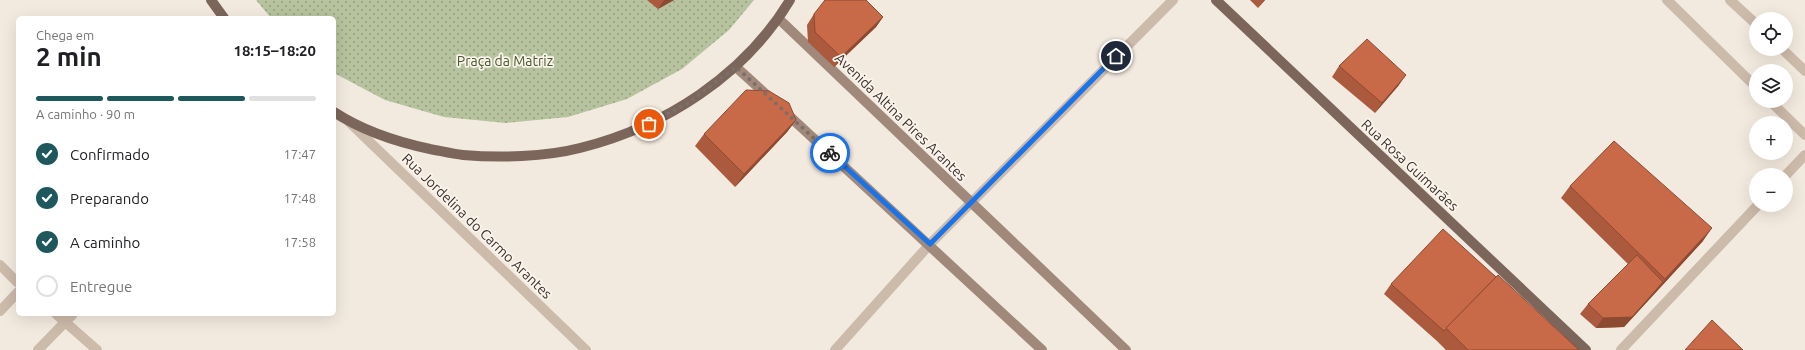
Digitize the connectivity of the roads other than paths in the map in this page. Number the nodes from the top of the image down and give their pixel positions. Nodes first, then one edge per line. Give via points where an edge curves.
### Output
1 (211, 0) edge
2 (790, 0) edge
3 (1173, 0) edge
4 (1216, 0) edge
5 (1667, 0) edge
6 (1730, 0) edge
7 (223, 16) edge
8 (1749, 18) edge
9 (779, 19) junction
10 (1789, 56) edge
11 (736, 67) junction
12 (1805, 71) edge
13 (1749, 80) edge
14 (1777, 108) edge
15 (336, 113) edge
16 (348, 121) junction
17 (1805, 135) edge
18 (1805, 155) edge
19 (1793, 168) edge
20 (970, 203) junction
21 (1751, 212) edge
22 (930, 244) junction
23 (0, 266) edge
24 (16, 281) edge
25 (16, 294) edge
26 (0, 311) edge
27 (58, 316) edge
28 (71, 316) edge
29 (66, 322) junction
30 (38, 350) edge
31 (97, 350) edge
32 (586, 350) edge
33 (835, 350) edge
34 (1042, 350) edge
35 (1126, 350) edge
36 (1586, 350) edge
37 (1620, 350) edge

1 - 7 main road
2 - 9 main road
3 - 20 street
4 - 36 main road, Rua Rosa Guimarães
5 - 13 street
6 - 8 street
9 - 11 main road
9 - 20 street, Avenida Altina Pires Arantes
10 - 12 street
11 - 16 main road via 688,103 636,130 572,149 521,156 462,155 403,143
11 - 22 street
14 - 17 street
15 - 16 main road
16 - 32 street, Rua Jordelina do Carmo Arantes
18 - 19 street
20 - 22 street
20 - 35 street, Avenida Altina Pires Arantes
21 - 37 street
22 - 33 street
22 - 34 street
23 - 24 street
25 - 26 street
27 - 29 street
28 - 29 street
29 - 30 street
29 - 31 street

